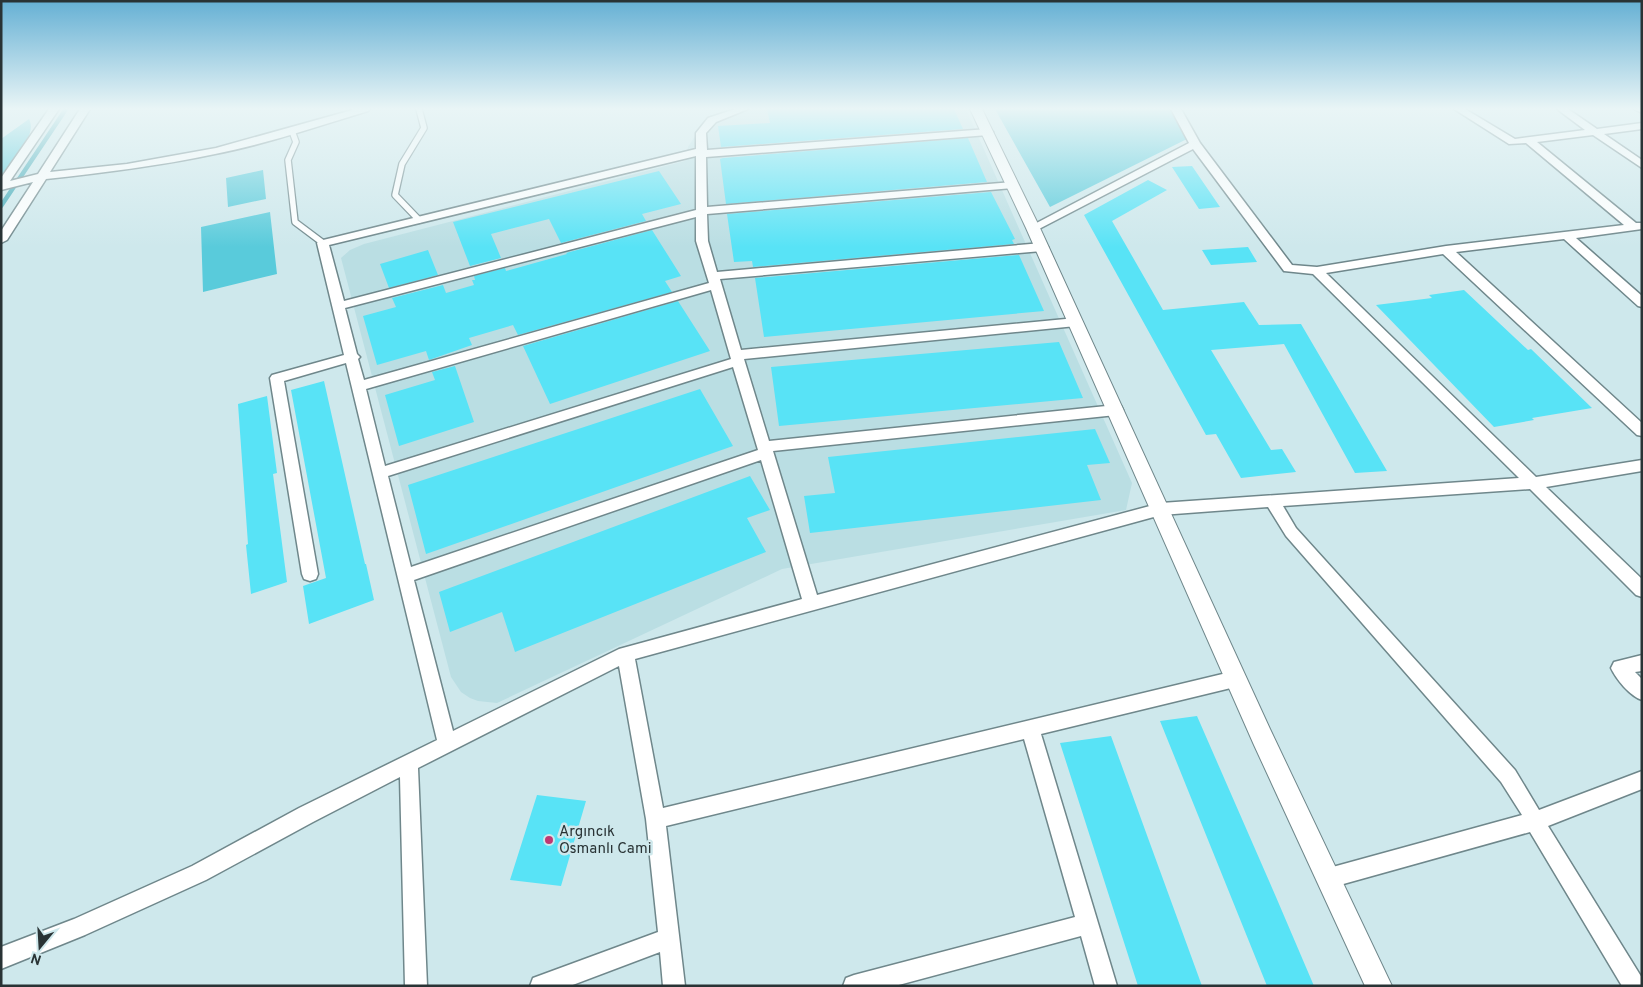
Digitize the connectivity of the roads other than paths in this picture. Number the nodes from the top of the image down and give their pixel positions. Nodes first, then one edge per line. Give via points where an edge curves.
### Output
1 (23, 155) edge
2 (55, 155) edge
3 (193, 155) edge
4 (290, 155) edge
5 (407, 155) edge
6 (693, 155) edge
7 (702, 155) edge
8 (999, 155) edge
9 (1174, 155) edge
10 (1203, 155) edge
11 (1547, 155) edge
12 (1628, 155) edge
13 (1642, 165) edge
14 (42, 176) junction
15 (1013, 186) junction
16 (1, 187) edge
17 (702, 211) junction
18 (420, 220) junction
19 (1638, 226) edge
20 (1034, 228) junction
21 (1566, 235) junction
22 (1, 240) edge
23 (323, 243) junction
24 (1042, 247) junction
25 (1446, 250) junction
26 (1317, 271) junction
27 (714, 280) junction
28 (1642, 303) edge
29 (339, 306) junction
30 (1076, 322) junction
31 (353, 357) junction
32 (737, 358) junction
33 (358, 386) junction
34 (1116, 410) junction
35 (1642, 432) edge
36 (765, 450) junction
37 (1642, 465) edge
38 (380, 473) junction
39 (1533, 484) junction
40 (1272, 502) junction
41 (1160, 509) junction
42 (310, 574) dead end
43 (406, 576) junction
44 (1642, 590) edge
45 (811, 603) junction
46 (625, 654) junction
47 (1642, 662) edge
48 (1235, 678) junction
49 (1642, 692) edge
50 (1030, 728) junction
51 (448, 744) junction
52 (409, 763) junction
53 (1642, 780) edge
54 (656, 819) junction
55 (1535, 821) junction
56 (1329, 878) junction
57 (1088, 924) junction
58 (669, 938) junction
59 (1, 958) edge
60 (416, 986) edge
61 (541, 986) edge
62 (674, 986) edge
63 (854, 986) edge
64 (1106, 986) edge
65 (1379, 986) edge
66 (1634, 986) edge

1 - 16 street
2 - 14 street
3 - 14 street
4 - 23 lane via 288,160 295,222
5 - 18 lane via 394,196
6 - 18 street
7 - 17 street
8 - 15 street
9 - 20 street
10 - 26 street via 1288,268
11 - 19 street
12 - 13 street
14 - 16 street
14 - 22 street
15 - 17 street
15 - 20 street
17 - 27 street via 702,241
17 - 29 street
18 - 23 street
19 - 21 street
20 - 24 street
21 - 25 street
21 - 28 street
23 - 29 street
24 - 27 street
24 - 30 street
25 - 26 street
25 - 35 street
26 - 39 street
27 - 32 street
27 - 33 street
29 - 31 street
30 - 32 street
30 - 34 street
31 - 33 street
31 - 42 street via 277,378
32 - 36 street
32 - 38 street
33 - 38 street
34 - 36 street
34 - 41 street
36 - 43 street
36 - 45 street
37 - 39 street
38 - 43 street
39 - 40 street
39 - 44 street
40 - 41 street
40 - 55 street via 1291,532 1508,776
41 - 45 street
41 - 48 street
43 - 51 street
45 - 46 street
46 - 51 street
46 - 54 street
47 - 49 street via 1620,668
48 - 50 street
48 - 56 street
50 - 54 street
50 - 57 street
51 - 52 street
52 - 59 street via 199,873 78,928
52 - 60 street
53 - 55 street
54 - 58 street
55 - 56 street
55 - 66 street
56 - 65 street
57 - 63 street
57 - 64 street
58 - 61 street
58 - 62 street

